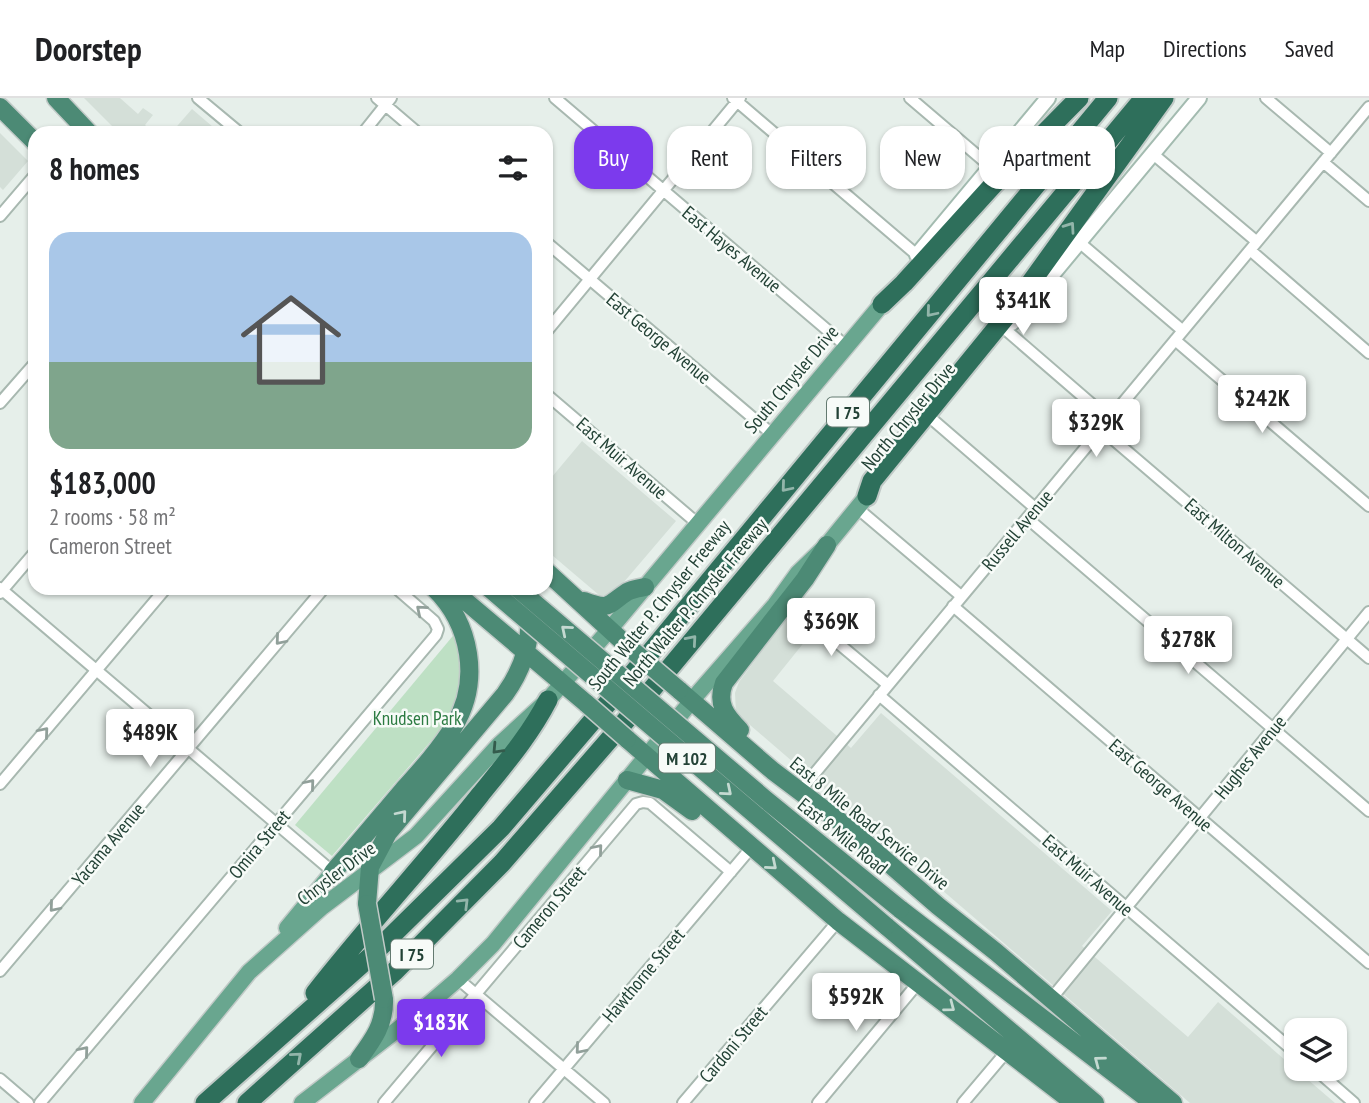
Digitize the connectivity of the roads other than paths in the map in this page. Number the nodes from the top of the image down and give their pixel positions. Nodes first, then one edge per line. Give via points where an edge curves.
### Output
1 (56, 98) edge
2 (198, 98) edge
3 (555, 98) edge
4 (911, 98) edge
5 (1048, 98) edge
6 (1079, 98) edge
7 (1108, 98) edge
8 (1144, 98) edge
9 (1164, 98) edge
10 (1199, 98) edge
11 (1266, 98) edge
12 (737, 99) edge
13 (385, 100) edge
14 (0, 107) edge
15 (1369, 107) edge
16 (83, 126) edge
17 (232, 126) edge
18 (368, 126) edge
19 (411, 126) edge
20 (1025, 126) edge
21 (28, 135) edge
22 (1153, 154) junction
23 (979, 157) edge
24 (1327, 157) junction
25 (979, 181) edge
26 (28, 183) edge
27 (663, 190) junction
28 (1369, 201) edge
29 (0, 216) edge
30 (1079, 242) junction
31 (1253, 246) junction
32 (553, 248) edge
33 (917, 255) junction
34 (590, 279) junction
35 (882, 304) junction
36 (553, 324) edge
37 (1006, 330) junction
38 (1179, 335) junction
39 (846, 346) junction
40 (1369, 353) edge
41 (28, 371) edge
42 (553, 400) edge
43 (0, 403) edge
44 (1109, 419) junction
45 (933, 420) junction
46 (1101, 429) junction
47 (772, 435) junction
48 (862, 502) junction
49 (1369, 506) edge
50 (1035, 508) junction
51 (1027, 517) junction
52 (697, 523) junction
53 (827, 545) joint
54 (28, 560) edge
55 (553, 577) edge
56 (645, 587) junction
57 (1, 590) edge
58 (160, 595) edge
59 (318, 595) edge
60 (404, 595) edge
61 (440, 595) edge
62 (458, 595) edge
63 (497, 595) edge
64 (525, 595) edge
65 (525, 595) edge
66 (961, 596) junction
67 (577, 599) junction
68 (781, 603) junction
69 (953, 606) junction
70 (1369, 612) edge
71 (610, 629) junction
72 (1347, 639) junction
73 (525, 652) junction
74 (1369, 658) edge
75 (97, 670) junction
76 (661, 675) junction
77 (562, 684) junction
78 (888, 685) junction
79 (879, 695) junction
80 (685, 696) junction
81 (548, 700) junction
82 (1273, 729) junction
83 (189, 748) junction
84 (646, 756) junction
85 (774, 771) junction
86 (627, 780) junction
87 (0, 784) edge
88 (800, 791) junction
89 (1369, 811) edge
90 (1200, 818) junction
91 (276, 824) junction
92 (751, 848) junction
93 (333, 872) junction
94 (731, 872) junction
95 (369, 873) junction
96 (1126, 907) junction
97 (838, 921) junction
98 (1369, 963) edge
99 (0, 971) edge
100 (249, 972) junction
101 (457, 979) junction
102 (918, 983) junction
103 (475, 994) junction
104 (1051, 999) junction
105 (287, 1030) junction
106 (1284, 1043) edge
107 (1007, 1051) junction
108 (359, 1059) junction
109 (564, 1069) junction
110 (0, 1079) edge
111 (1329, 1081) edge
112 (28, 1103) edge
113 (40, 1103) edge
114 (142, 1103) edge
115 (205, 1103) edge
116 (247, 1103) edge
117 (302, 1103) edge
118 (384, 1103) edge
119 (535, 1103) edge
120 (604, 1103) edge
121 (683, 1103) edge
122 (818, 1103) edge
123 (963, 1103) edge
124 (1074, 1103) edge
125 (1095, 1103) edge
126 (1153, 1103) edge
127 (1172, 1103) edge
128 (1354, 1103) edge

1 - 16 highway
2 - 17 street
3 - 27 street, East Hayes Avenue
4 - 23 street
5 - 20 main road, South Chrysler Drive
6 - 35 highway
7 -> 105 highway, South Walter P. Chrysler Freeway / I 75 via 520,807 371,956
76 -> 8 highway, North Walter P. Chrysler Freeway / I 75
48 -> 9 highway via 872,481 1008,314
10 - 22 main road, North Chrysler Drive
11 - 24 street
12 - 27 street
12 - 33 street
13 - 18 street
13 - 19 street
14 - 21 highway
15 - 24 street, Russell Avenue
22 - 30 main road, North Chrysler Drive
22 - 31 street
24 - 28 street
24 - 31 street, Russell Avenue
25 - 33 main road, South Chrysler Drive
26 - 29 street
27 - 34 street
27 - 39 street, East Hayes Avenue
30 - 37 main road, North Chrysler Drive
30 - 38 street
31 - 38 street, Russell Avenue
31 - 40 street
32 - 34 street, East George Avenue
33 - 35 main road, South Chrysler Drive
34 - 36 street
34 - 47 street, East George Avenue
35 - 39 main road, South Chrysler Drive
37 - 44 street
37 - 45 main road, North Chrysler Drive
38 - 44 street, Russell Avenue
38 - 49 street
39 - 47 main road, South Chrysler Drive
41 - 43 street
42 - 52 street, East Muir Avenue
44 - 46 street, Russell Avenue
45 - 48 main road, North Chrysler Drive
45 - 50 street
46 - 50 street, Russell Avenue
46 - 72 street, East Milton Avenue
47 - 52 main road, South Chrysler Drive
48 - 53 main road, North Chrysler Drive
48 - 66 street
50 - 51 street, Russell Avenue
51 - 66 street, Russell Avenue
51 - 82 street
52 - 56 main road, South Chrysler Drive
53 - 68 highway via 806,579
54 - 57 street
55 - 67 highway, East 8 Mile Road Service Drive
56 - 67 highway via 628,591 604,606
56 - 71 main road, South Chrysler Drive
57 - 75 street
58 - 75 street
59 -> 83 street, Yacama Avenue
91 -> 60 street, Omira Street via 436,635 435,621
61 - 93 highway via 466,640 469,681 462,709 447,736
62 - 73 highway
63 -> 125 highway, East 8 Mile Road / M 102, bridge
64 - 73 highway via 530,632
126 -> 65 highway, East 8 Mile Road / M 102, bridge via 900,909
66 - 69 street, Russell Avenue
67 - 71 highway, East 8 Mile Road Service Drive
68 - 78 street
68 - 80 main road
68 - 85 highway via 726,679 721,693 725,714
69 - 78 street, Russell Avenue
69 - 90 street, East George Avenue
70 - 72 street, Hughes Avenue
71 - 76 highway, East 8 Mile Road Service Drive, bridge
71 - 77 main road, South Chrysler Drive
72 - 74 street, East Milton Avenue
72 - 82 street, Hughes Avenue
73 - 77 highway
95 -> 73 highway via 388,833 505,694
75 - 83 street
87 -> 75 street
76 - 80 highway, East 8 Mile Road Service Drive, bridge
116 -> 76 highway, North Walter P. Chrysler Freeway / I 75 via 394,972 470,896 565,793
77 - 81 main road, Chrysler Drive
77 - 84 highway, bridge
78 - 79 street, Russell Avenue
79 - 88 street, Russell Avenue
79 - 96 street, East Muir Avenue
80 - 84 main road
80 - 85 highway, East 8 Mile Road Service Drive
81 -> 95 main road, Chrysler Drive via 424,829
81 - 105 highway via 535,725 491,782
82 - 89 street
82 - 90 street, Hughes Avenue
83 - 91 street
83 -> 99 street, Yacama Avenue
84 - 86 main road
84 - 92 highway
85 - 88 highway, East 8 Mile Road Service Drive
86 - 92 highway via 663,790 734,842
86 - 101 main road via 493,944
88 - 104 highway, East 8 Mile Road Service Drive
90 - 96 street, Hughes Avenue
90 - 98 street, East George Avenue
91 - 93 street
113 -> 91 street, Omira Street
92 - 94 street, Hawthorne Street
92 -> 97 highway
93 - 100 main road
103 -> 94 street, Cameron Street via 639,802 650,803
94 -> 109 street, Hawthorne Street
95 - 100 main road, Chrysler Drive via 322,907
95 - 108 highway, bridge via 367,904 385,1011 381,1026
96 - 104 street, Hughes Avenue
96 - 106 street, East Muir Avenue
97 - 102 highway
97 - 121 street, Cardoni Street
100 - 114 main road, Chrysler Drive
101 - 103 street
101 - 108 main road
102 -> 107 highway
102 - 122 street
103 - 109 street
103 - 118 street, Cameron Street
104 - 127 highway, East 8 Mile Road Service Drive
105 - 115 highway, South Walter P. Chrysler Freeway / I 75
107 - 123 street
107 - 124 highway
108 - 117 main road
109 - 119 street, Hawthorne Street
109 - 120 street
110 - 112 street
111 - 128 street

